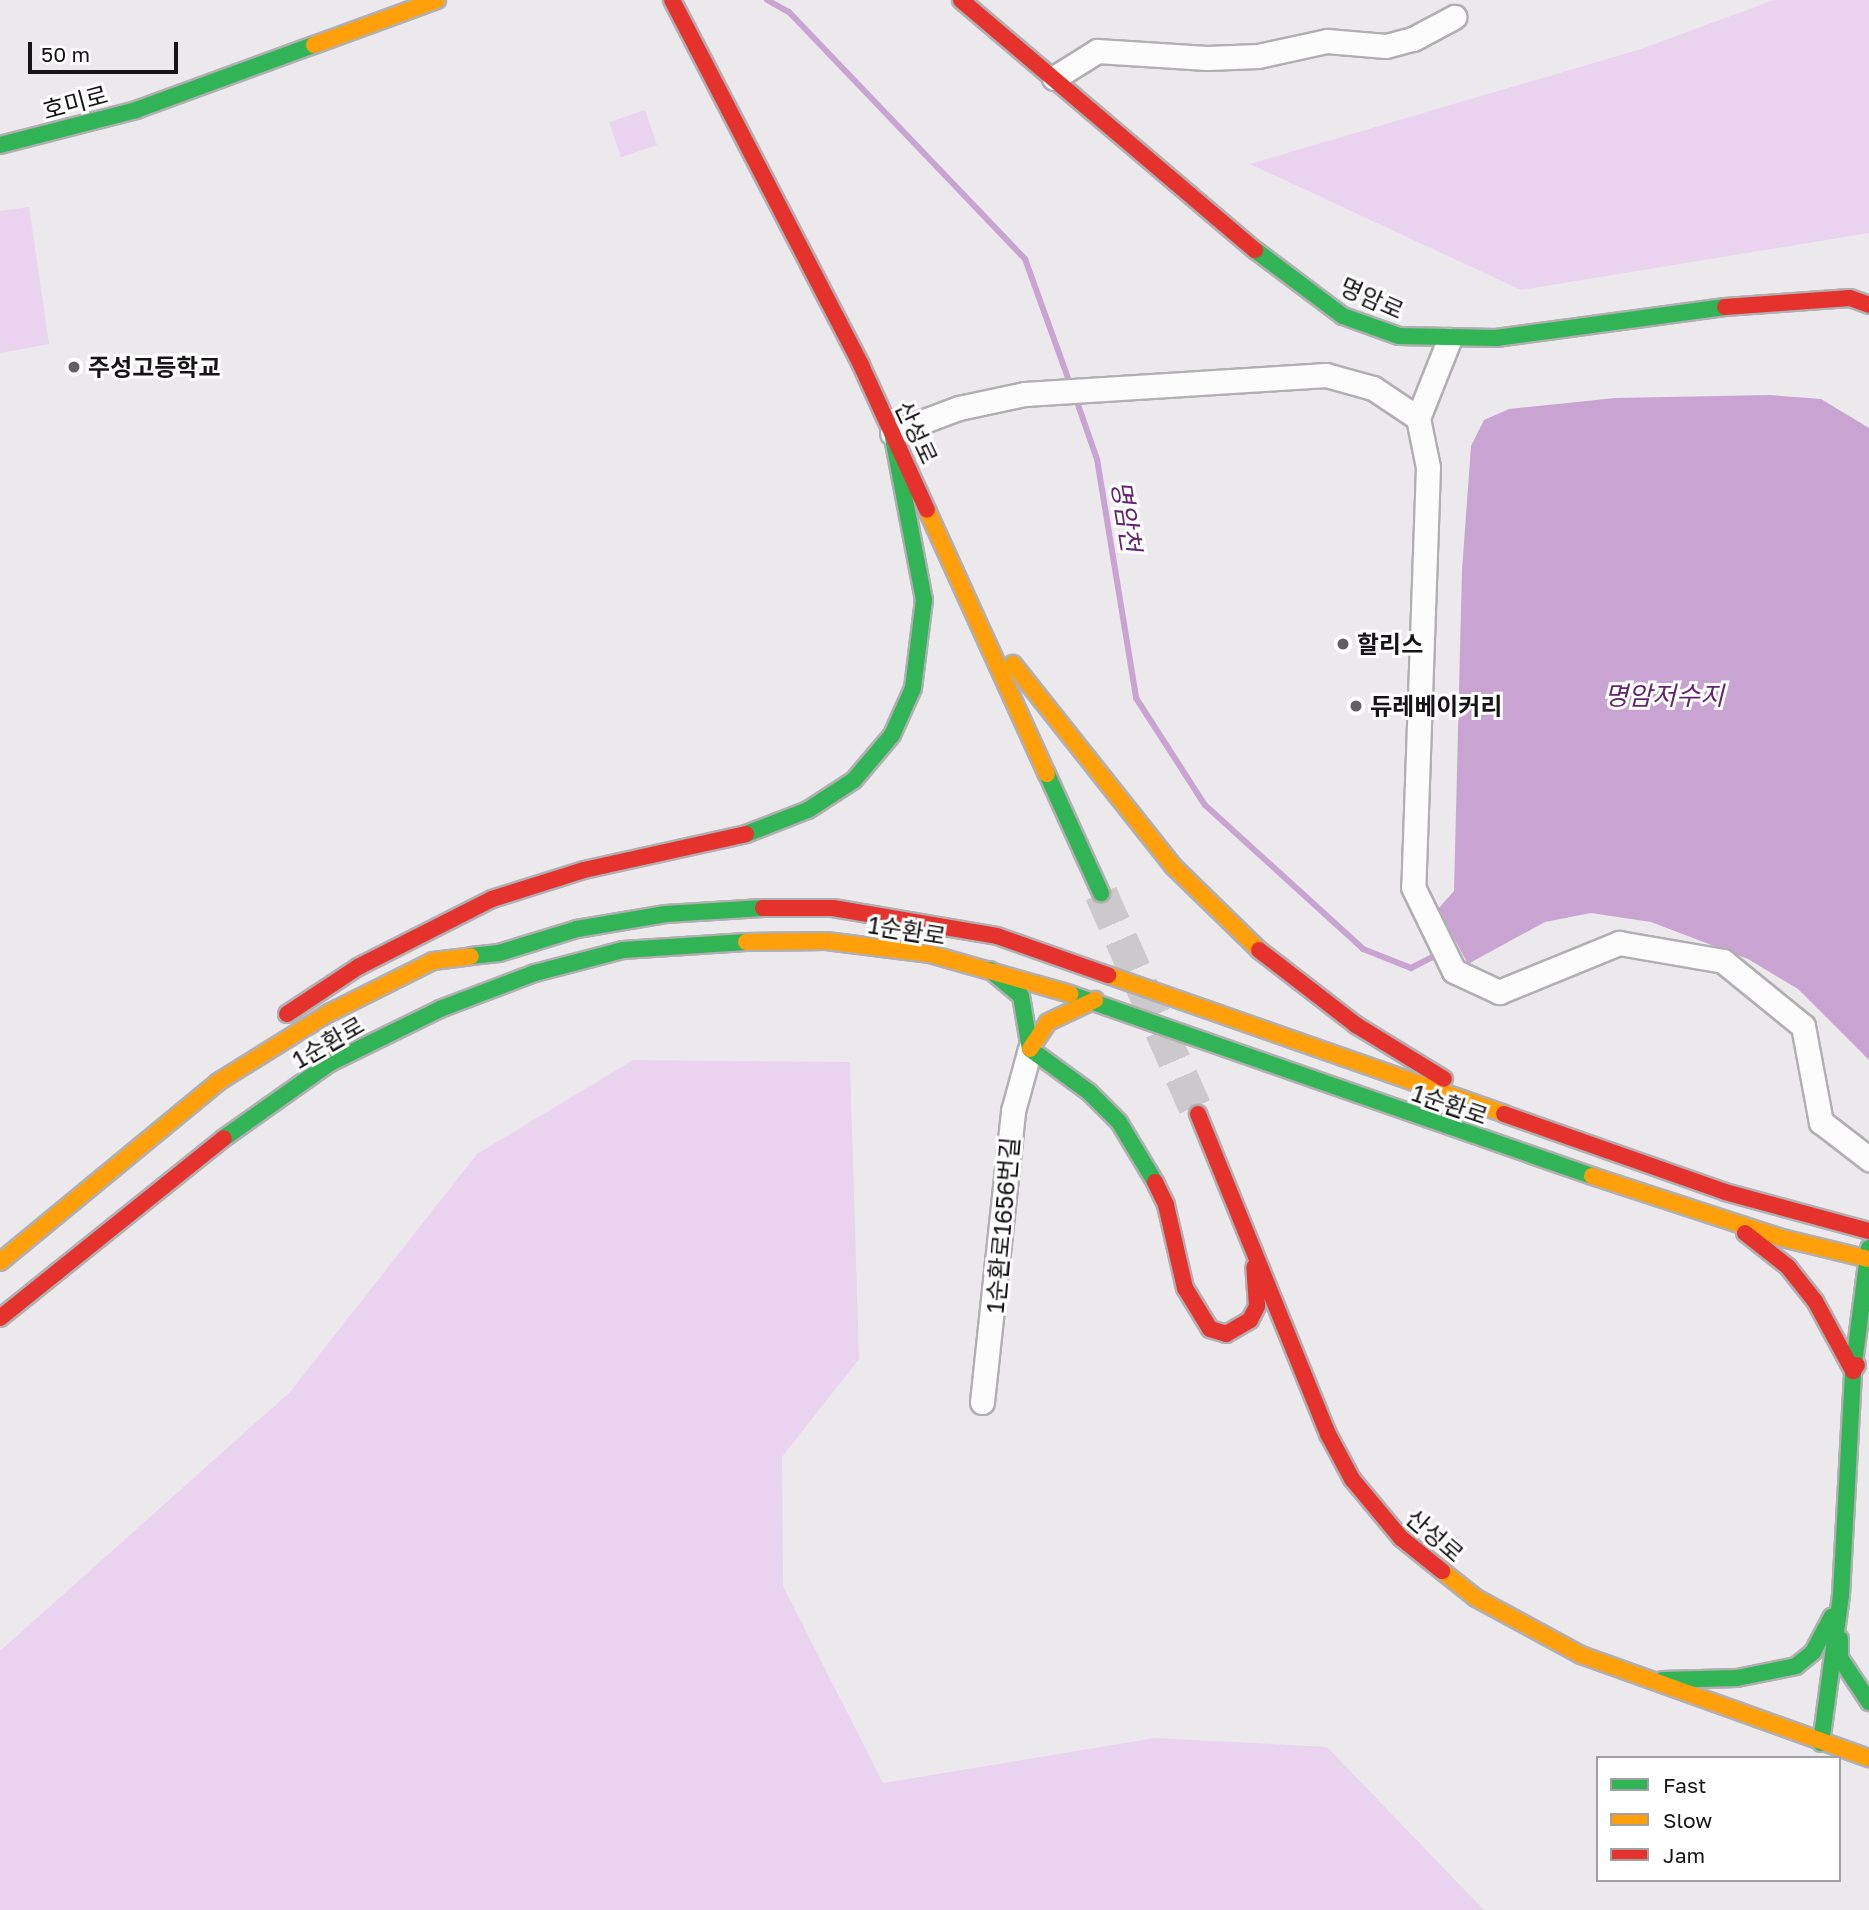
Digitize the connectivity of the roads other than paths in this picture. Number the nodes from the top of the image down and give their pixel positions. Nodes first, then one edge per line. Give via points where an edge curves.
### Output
1 (438, 0) edge
2 (672, 0) edge
3 (961, 0) edge
4 (1454, 17) dead end
5 (1054, 78) junction
6 (0, 145) edge
7 (1869, 305) edge
8 (1449, 340) junction
9 (1418, 418) junction
10 (892, 433) junction
11 (980, 623) junction
12 (1101, 893) tunnel mouth
13 (988, 968) junction
14 (1095, 1000) junction
15 (1030, 1049) junction
16 (218, 1082) junction
17 (1198, 1114) tunnel mouth
18 (1563, 1136) junction
19 (1869, 1159) edge
20 (1729, 1221) junction
21 (1869, 1231) edge
22 (1253, 1244) junction
23 (1868, 1255) edge
24 (0, 1262) edge
25 (0, 1318) edge
26 (1869, 1349) edge
27 (1853, 1371) junction
28 (982, 1402) dead end
29 (1841, 1595) junction
30 (1642, 1680) junction
31 (1869, 1702) edge
32 (1821, 1743) junction
33 (1869, 1758) edge

1 - 6 main road, 호미로 via 136,110
2 - 10 main road, 산성로
3 - 5 main road, 명암로
4 - 5 street via 1386,46 1326,41 1258,56 1207,58 1097,51
5 - 8 main road, 명암로 via 1273,265 1343,316 1399,337
7 - 8 main road, 명암로 via 1850,298 1780,300 1496,338
8 - 9 street
9 - 10 street via 1373,388 1326,375 1025,394 959,408
9 - 19 street via 1427,467 1413,887 1454,971 1499,992 1619,943 1723,961 1803,1026 1821,1122
10 - 11 main road, 산성로
10 - 16 main road via 924,600 922,641 913,688 892,734 854,780 808,810 745,834 584,870 492,899 358,967 266,1030
11 - 12 main road, 산성로
11 - 18 main road via 1117,800 1240,935 1356,1024 1436,1075
13 - 14 main road, 1순환로
13 - 15 main road via 1021,996
13 - 25 main road, 1순환로 via 930,954 826,941 725,942 623,950 535,973 440,1009 330,1063 235,1129
14 - 15 main road via 1048,1022
14 - 20 main road, 1순환로 via 1239,1057
15 - 22 main road via 1119,1122 1146,1162 1166,1205 1185,1288 1210,1329 1226,1334 1250,1320 1256,1306
15 - 28 street, 1순환로1656번길 via 1013,1111
16 - 18 main road, 1순환로 via 329,1013 433,961 499,953 577,929 666,914 833,908 1010,940
16 - 24 main road, 1순환로
17 - 22 main road, 산성로
18 - 21 main road, 1순환로 via 1725,1192
20 - 23 main road, 1순환로
20 - 27 main road via 1788,1267 1815,1301
22 - 30 main road, 산성로 via 1328,1434 1374,1510 1427,1561 1476,1598 1526,1628
23 - 27 main road
26 - 27 main road
27 - 29 main road
29 - 30 main road via 1824,1635 1797,1667 1737,1678
29 - 31 main road via 1840,1658
29 - 32 main road
30 - 32 main road, 산성로
32 - 33 main road, 산성로

